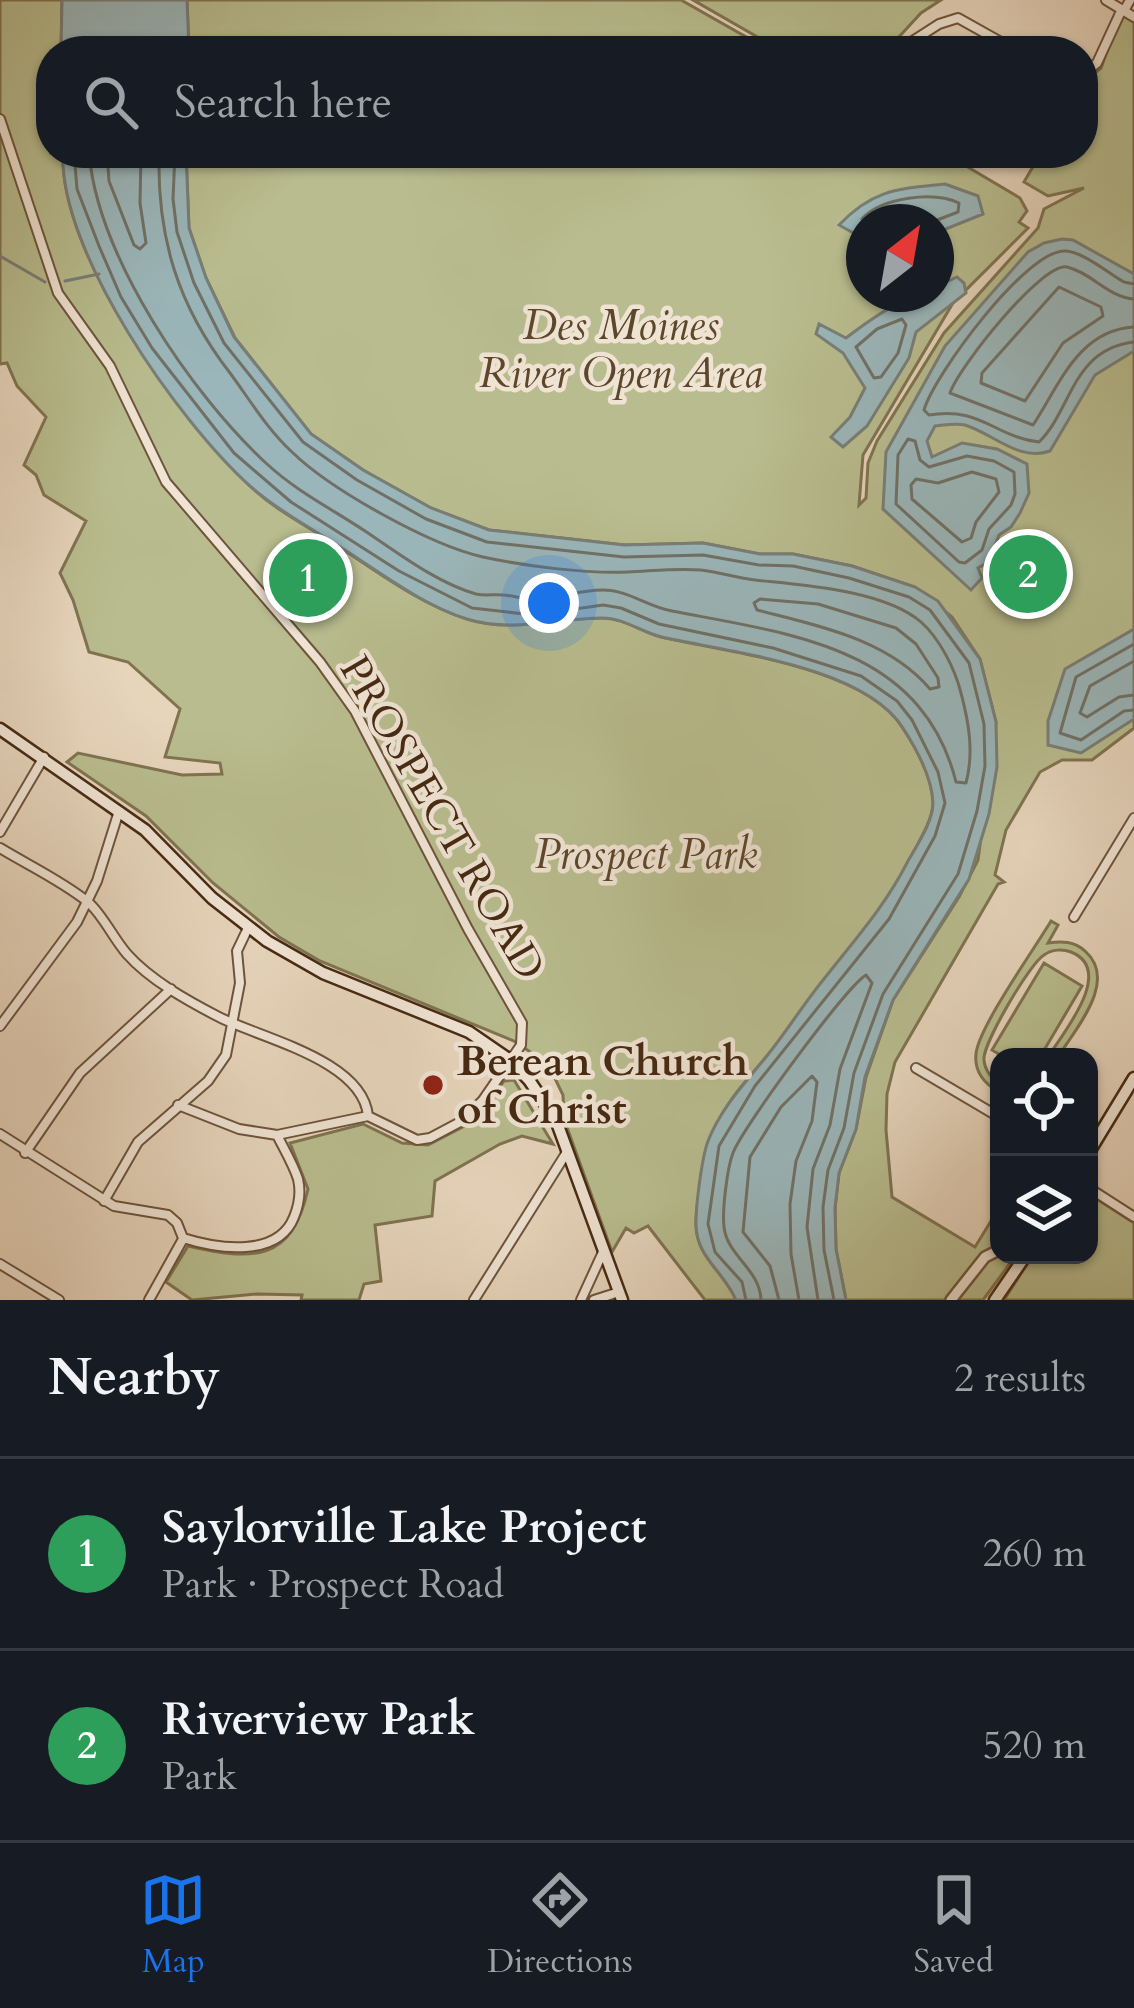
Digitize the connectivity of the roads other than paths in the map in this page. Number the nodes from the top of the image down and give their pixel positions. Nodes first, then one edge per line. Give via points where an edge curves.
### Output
1 (1106, 0) edge
2 (1130, 0) edge
3 (1123, 10) junction
4 (1134, 16) edge
5 (922, 36) edge
6 (993, 36) edge
7 (1098, 61) edge
8 (0, 118) edge
9 (0, 729) edge
10 (44, 757) junction
11 (119, 812) junction
12 (1134, 818) edge
13 (0, 832) edge
14 (0, 848) edge
15 (88, 902) junction
16 (1074, 917) dead end
17 (248, 928) junction
18 (172, 989) junction
19 (233, 1024) junction
20 (0, 1026) edge
21 (510, 1060) junction
22 (916, 1068) dead end
23 (1134, 1078) edge
24 (178, 1105) junction
25 (990, 1112) edge
26 (368, 1116) junction
27 (0, 1134) edge
28 (277, 1135) junction
29 (1098, 1137) edge
30 (25, 1153) junction
31 (567, 1153) junction
32 (1098, 1194) edge
33 (104, 1201) junction
34 (1134, 1217) edge
35 (183, 1238) junction
36 (604, 1251) junction
37 (990, 1254) edge
38 (0, 1264) edge
39 (1016, 1264) edge
40 (620, 1296) edge
41 (59, 1300) edge
42 (149, 1300) edge
43 (474, 1300) edge
44 (581, 1300) edge
45 (594, 1300) edge
46 (951, 1300) edge
47 (994, 1300) edge

1 - 3 street
2 - 3 street
3 - 4 street
3 - 7 street
5 - 6 street via 952,19
8 - 21 street, PROSPECT ROAD via 58,292 110,366 173,492 320,662 370,737 519,1015 524,1035
9 - 10 main road
10 - 11 main road
10 - 13 street
11 - 15 street
11 - 17 main road
12 - 16 street
14 - 15 street
15 - 18 street via 131,958
15 - 20 street
17 - 19 street via 237,951
17 - 21 main road via 323,973 469,1031
18 - 19 street
18 - 30 street via 80,1073
19 - 24 street via 218,1069
19 - 26 street via 325,1063
21 - 26 street via 472,1113 430,1138 409,1137
21 - 31 main road via 548,1106
22 - 25 street
23 - 29 main road
24 - 28 street
24 - 33 street via 138,1142
26 - 28 street
27 - 30 street
28 - 35 street via 298,1182 288,1231 267,1244
30 - 33 street
31 - 36 main road
31 - 43 street
32 - 34 street
33 - 35 street via 162,1213
35 - 42 street
36 - 40 main road
36 - 44 street
37 - 46 street
38 - 41 street
39 - 47 main road
40 - 45 street

